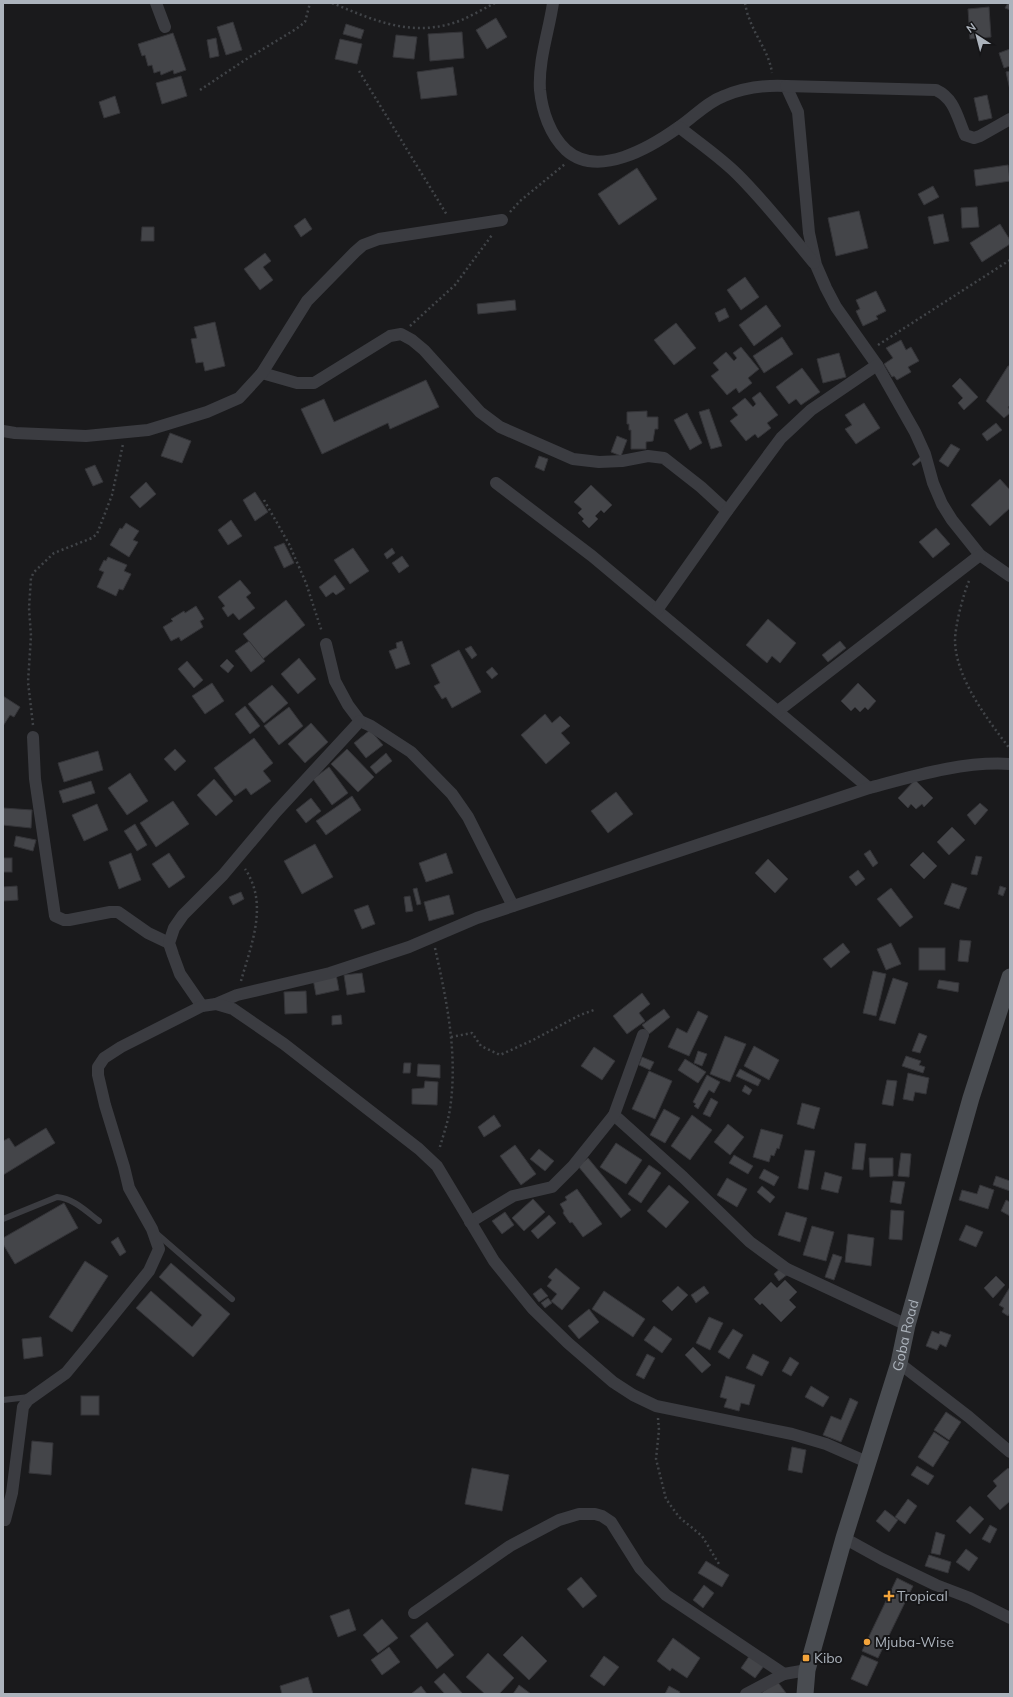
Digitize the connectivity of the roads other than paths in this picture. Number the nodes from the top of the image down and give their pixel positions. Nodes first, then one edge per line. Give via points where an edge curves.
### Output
1 (156, 3) edge
2 (553, 3) edge
3 (165, 27) dead end
4 (780, 86) junction
5 (1010, 119) edge
6 (679, 127) junction
7 (502, 220) road end
8 (816, 266) junction
9 (877, 365) junction
10 (262, 373) junction
11 (3, 431) edge
12 (496, 483) dead end
13 (727, 511) junction
14 (980, 555) junction
15 (1010, 576) edge
16 (656, 610) junction
17 (326, 644) road end
18 (778, 711) junction
19 (360, 721) junction
20 (33, 737) road end
21 (1010, 764) edge
22 (869, 788) junction
23 (513, 906) junction
24 (169, 943) junction
25 (1010, 978) edge
26 (216, 1004) junction
27 (202, 1006) junction
28 (643, 1035) dead end
29 (614, 1115) junction
30 (3, 1219) edge
31 (99, 1221) dead end
32 (470, 1222) junction
33 (152, 1230) junction
34 (232, 1299) dead end
35 (907, 1325) junction
36 (899, 1363) junction
37 (32, 1397) junction
38 (3, 1400) edge
39 (1010, 1452) edge
40 (867, 1462) junction
41 (5, 1520) dead end
42 (844, 1538) junction
43 (414, 1613) dead end
44 (1010, 1618) edge
45 (807, 1670) junction
46 (784, 1674) junction
47 (746, 1694) edge
48 (805, 1694) edge

1 - 3 street
2 - 6 street via 540,89 547,120 558,143 583,159 615,160 647,147
4 - 5 street via 936,90 951,101 964,135 974,138
4 - 6 street via 742,90 723,96
4 - 8 street via 798,112 809,233
6 - 8 street via 738,175
7 - 10 street via 385,238 363,245 307,301
8 - 9 street via 836,307
9 - 13 street via 811,410 781,438
9 - 14 street via 915,432 942,504
10 - 11 street via 239,398 207,412 148,430 86,436
10 - 13 street via 297,383 314,383 390,336 401,334 424,350 480,412 500,427 573,459 599,462 648,456 664,458
12 - 16 street via 592,556
13 - 16 street
14 - 15 street
14 - 18 street
16 - 18 street
17 - 19 street via 336,681 348,705
18 - 22 street
19 - 23 street via 411,752 452,794 468,817
19 - 24 street via 276,812 223,875 183,915 174,928
20 - 24 street via 35,779 55,916 69,920 118,912 148,933
21 - 22 street via 990,762 923,774
22 - 23 street
23 - 26 street via 477,918 409,947 330,973 237,995
24 - 27 street via 180,974
25 - 35 main road, Goba Road via 971,1098
26 - 27 street
26 - 32 street via 233,1009 284,1044 419,1149 435,1164
27 - 33 street via 121,1047 104,1058 98,1067 104,1105 129,1188
28 - 29 street
29 - 32 street via 573,1166 554,1185 513,1196
29 - 35 street via 750,1242 787,1270
30 - 31 lane via 57,1197 77,1205
32 - 40 street via 502,1271 533,1308 568,1344 613,1382 633,1395 656,1406 792,1434 826,1444
33 - 34 lane
33 - 37 street via 159,1249 149,1271 66,1373
35 - 36 main road, Goba Road
36 - 39 street
36 - 40 main road, Goba Road
37 - 38 lane
37 - 41 street via 23,1407 12,1493
40 - 42 main road, Goba Road
42 - 44 street via 882,1559
42 - 45 main road, Goba Road
43 - 46 street via 510,1546 559,1520 590,1513 612,1522 640,1568 666,1595
45 - 46 street
45 - 48 main road, Goba Road
46 - 47 street

